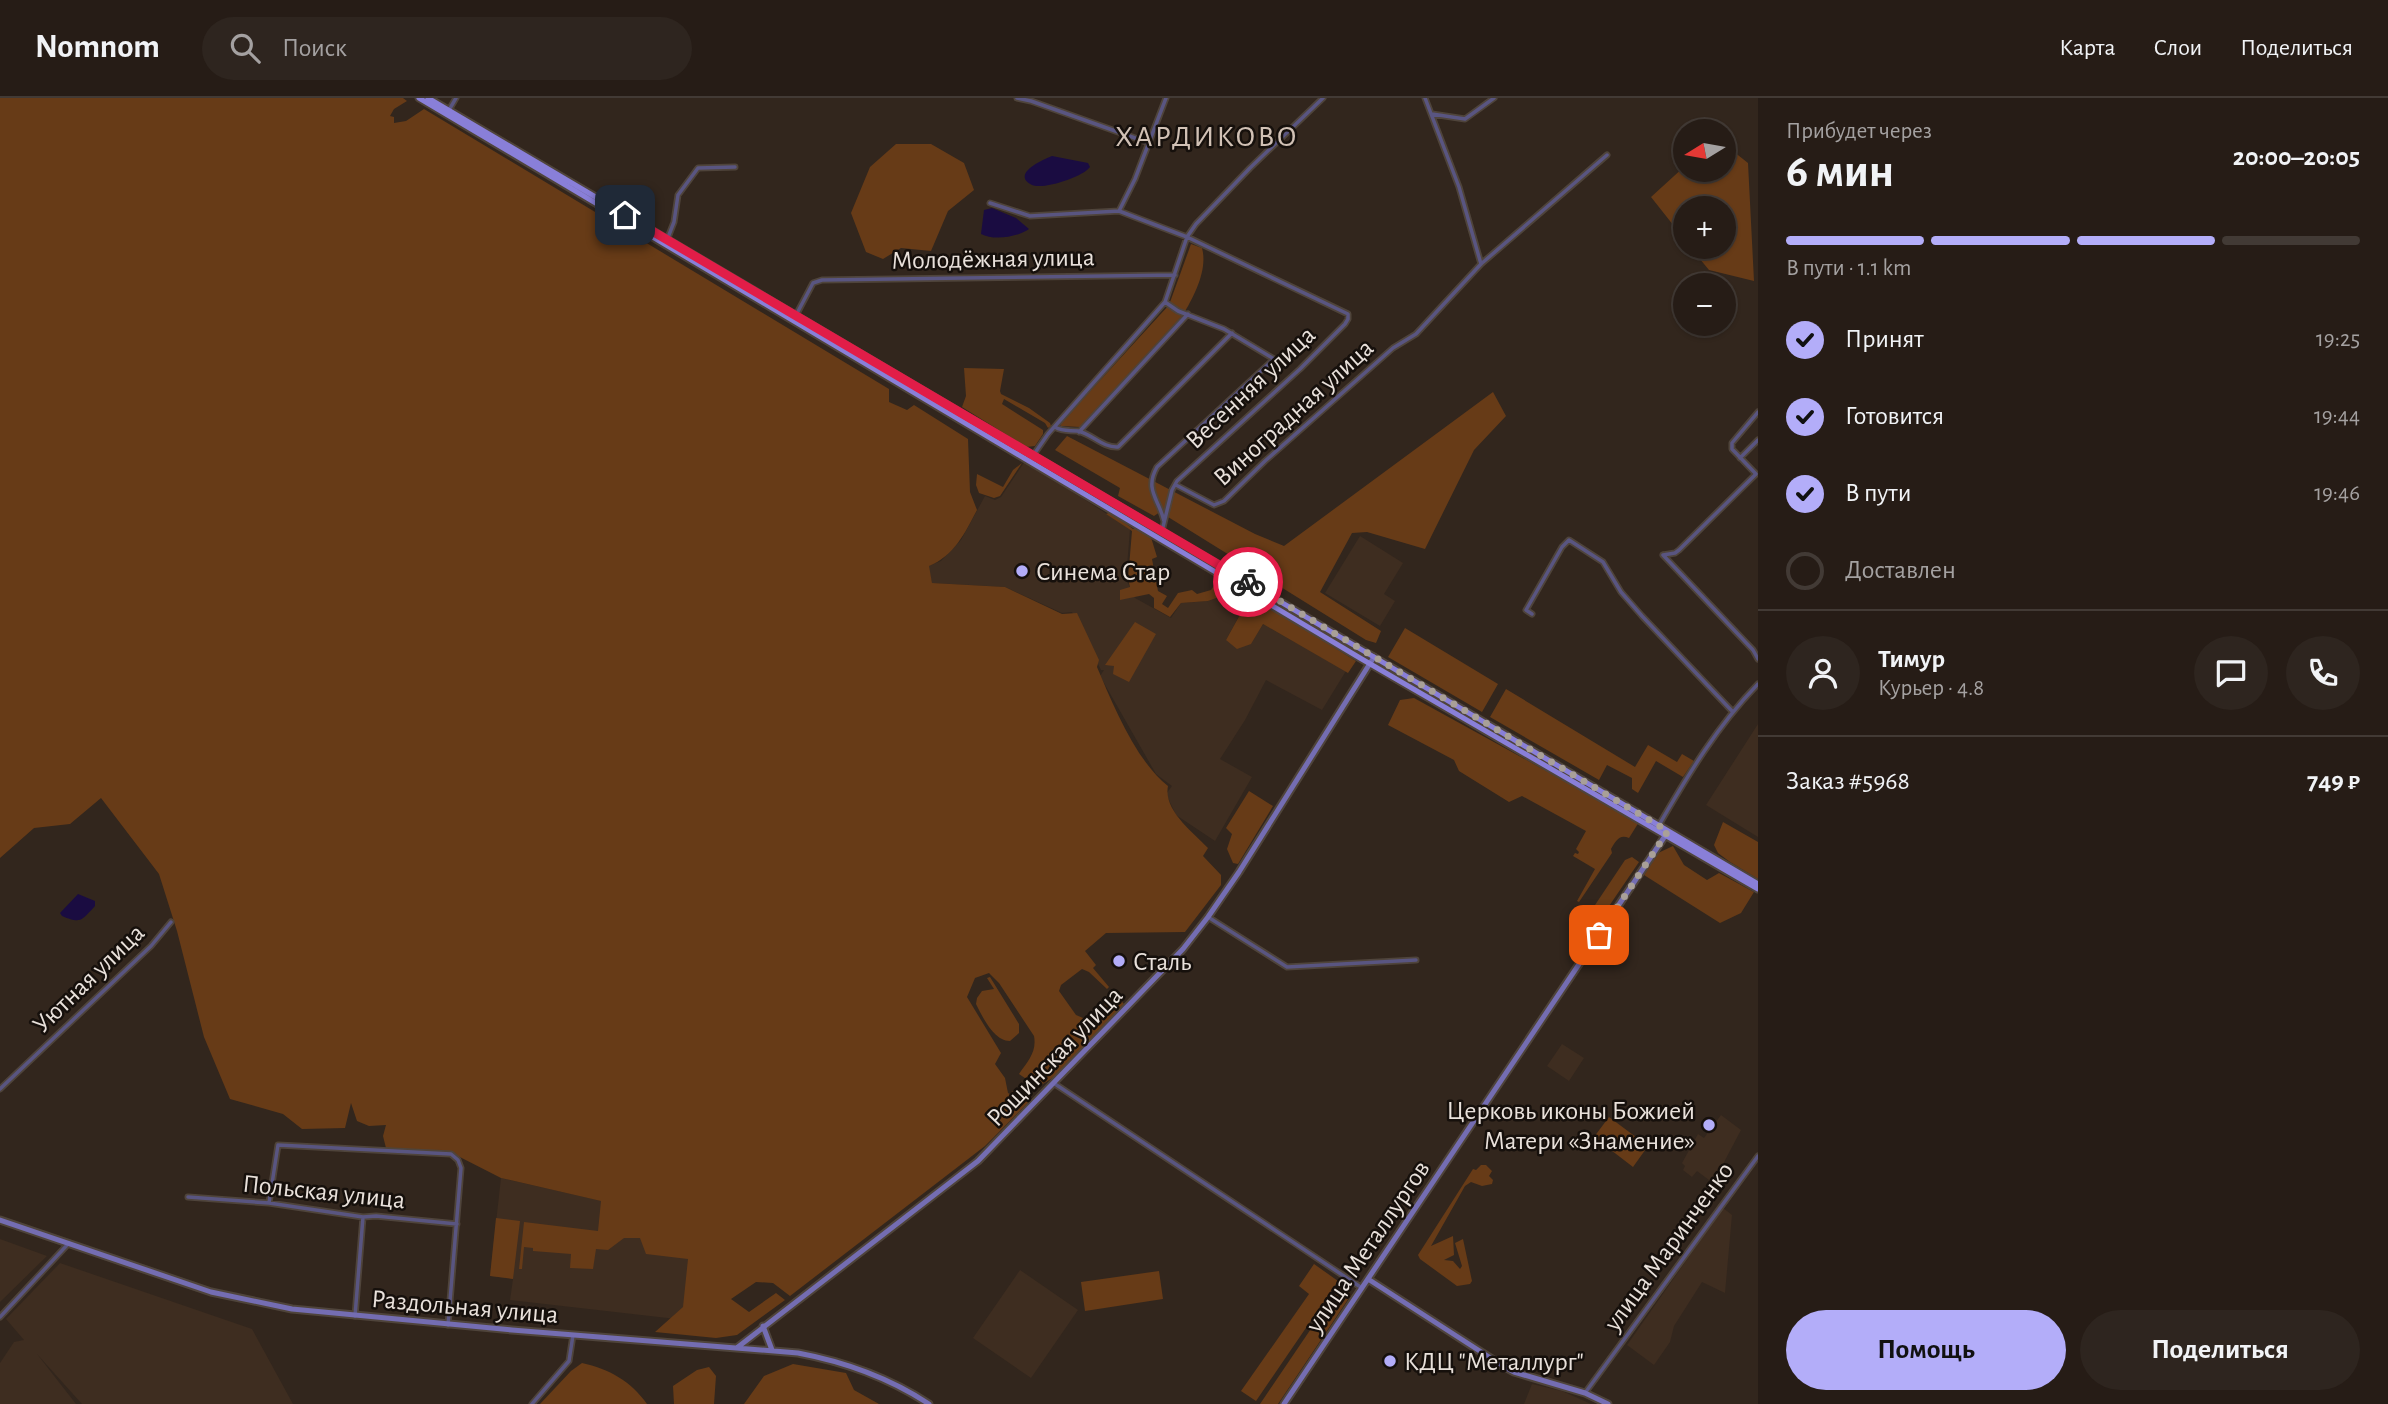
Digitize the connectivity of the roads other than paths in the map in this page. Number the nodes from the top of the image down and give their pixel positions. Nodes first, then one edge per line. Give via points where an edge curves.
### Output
1 (419, 98) edge
2 (428, 98) edge
3 (456, 98) edge
4 (1017, 98) edge
5 (1166, 98) edge
6 (1324, 98) edge
7 (1424, 98) edge
8 (1494, 98) edge
9 (449, 110) junction
10 (1432, 114) junction
11 (1149, 143) junction
12 (1607, 155) dead end
13 (735, 167) dead end
14 (990, 203) dead end
15 (1119, 211) junction
16 (1187, 237) junction
17 (667, 240) junction
18 (1481, 264) junction
19 (1175, 275) junction
20 (1165, 302) junction
21 (1188, 314) junction
22 (794, 318) junction
23 (1232, 333) junction
24 (1758, 412) edge
25 (1054, 427) junction
26 (1080, 432) junction
27 (1758, 440) edge
28 (1031, 458) junction
29 (1741, 458) junction
30 (1176, 485) junction
31 (1163, 528) junction
32 (1532, 614) dead end
33 (1374, 657) junction
34 (1758, 659) edge
35 (1370, 664) junction
36 (1758, 684) edge
37 (1732, 710) junction
38 (1658, 827) junction
39 (1667, 833) junction
40 (1758, 886) edge
41 (1208, 918) junction
42 (171, 922) dead end
43 (1416, 960) dead end
44 (1055, 1084) junction
45 (0, 1089) edge
46 (1758, 1156) edge
47 (188, 1197) dead end
48 (269, 1203) junction
49 (363, 1217) junction
50 (0, 1220) edge
51 (457, 1224) junction
52 (69, 1243) junction
53 (1368, 1279) junction
54 (1362, 1288) junction
55 (355, 1316) junction
56 (0, 1317) edge
57 (448, 1325) junction
58 (763, 1326) junction
59 (573, 1335) junction
60 (738, 1347) junction
61 (772, 1350) junction
62 (1585, 1393) junction
63 (532, 1404) edge
64 (929, 1404) edge
65 (1284, 1404) edge
66 (1608, 1404) edge

1 - 22 main road
2 - 9 main road
3 - 9 street
4 - 11 street
5 - 11 street
6 - 16 street via 1250,167
7 - 10 street
8 - 10 street via 1465,119
9 - 17 main road
10 - 18 street
11 - 15 street
12 - 18 street, Виноградная улица
13 - 17 street via 698,168 678,195
14 - 15 street via 1030,216
15 - 16 street
16 - 19 street
16 - 30 street, Весенняя улица via 1348,316 1317,353 1205,453
17 - 22 main road
18 - 30 street, Виноградная улица via 1416,334 1393,348 1217,505
19 - 20 street
19 - 22 street, Молодёжная улица via 822,280 813,283
20 - 21 street
20 - 25 street
21 - 23 street
21 - 26 street
22 - 28 main road
23 - 26 street via 1118,447
23 - 31 street via 1274,359 1157,467 1151,485
24 - 29 street via 1732,443
25 - 26 street
25 - 28 street
27 - 29 street
28 - 31 main road
28 - 35 main road
29 - 34 street via 1756,474 1679,550 1663,555
30 - 31 street
31 - 33 main road
32 - 37 street via 1526,610 1569,540 1603,562 1628,600
33 - 35 main road, Рощинская улица
33 - 38 main road
35 - 38 main road
35 - 41 main road, Рощинская улица
36 - 37 street
37 - 38 street
38 - 39 main road
39 - 40 main road
39 - 53 main road, улица Металлургов
41 - 43 street via 1287,967
41 - 44 main road, Рощинская улица
42 - 45 street, Уютная улица
44 - 54 street
44 - 58 main road, Рощинская улица via 978,1161
46 - 62 street, улица Маринченко
47 - 48 street, Польская улица
48 - 49 street, Польская улица
48 - 51 street via 278,1145 451,1154 461,1168
49 - 51 street, Польская улица
49 - 55 street
50 - 52 main road, Раздольная улица
51 - 57 street
52 - 55 main road, Раздольная улица via 225,1296
52 - 56 street
53 - 54 main road, улица Металлургов
53 - 62 main road via 1514,1372
54 - 65 main road, улица Металлургов
55 - 57 main road, Раздольная улица
57 - 59 main road, Раздольная улица
58 - 60 main road, Рощинская улица
58 - 61 main road
59 - 60 main road, Раздольная улица
59 - 63 street via 569,1361
60 - 61 main road, Раздольная улица
61 - 64 main road, Раздольная улица via 855,1366
62 - 66 main road

